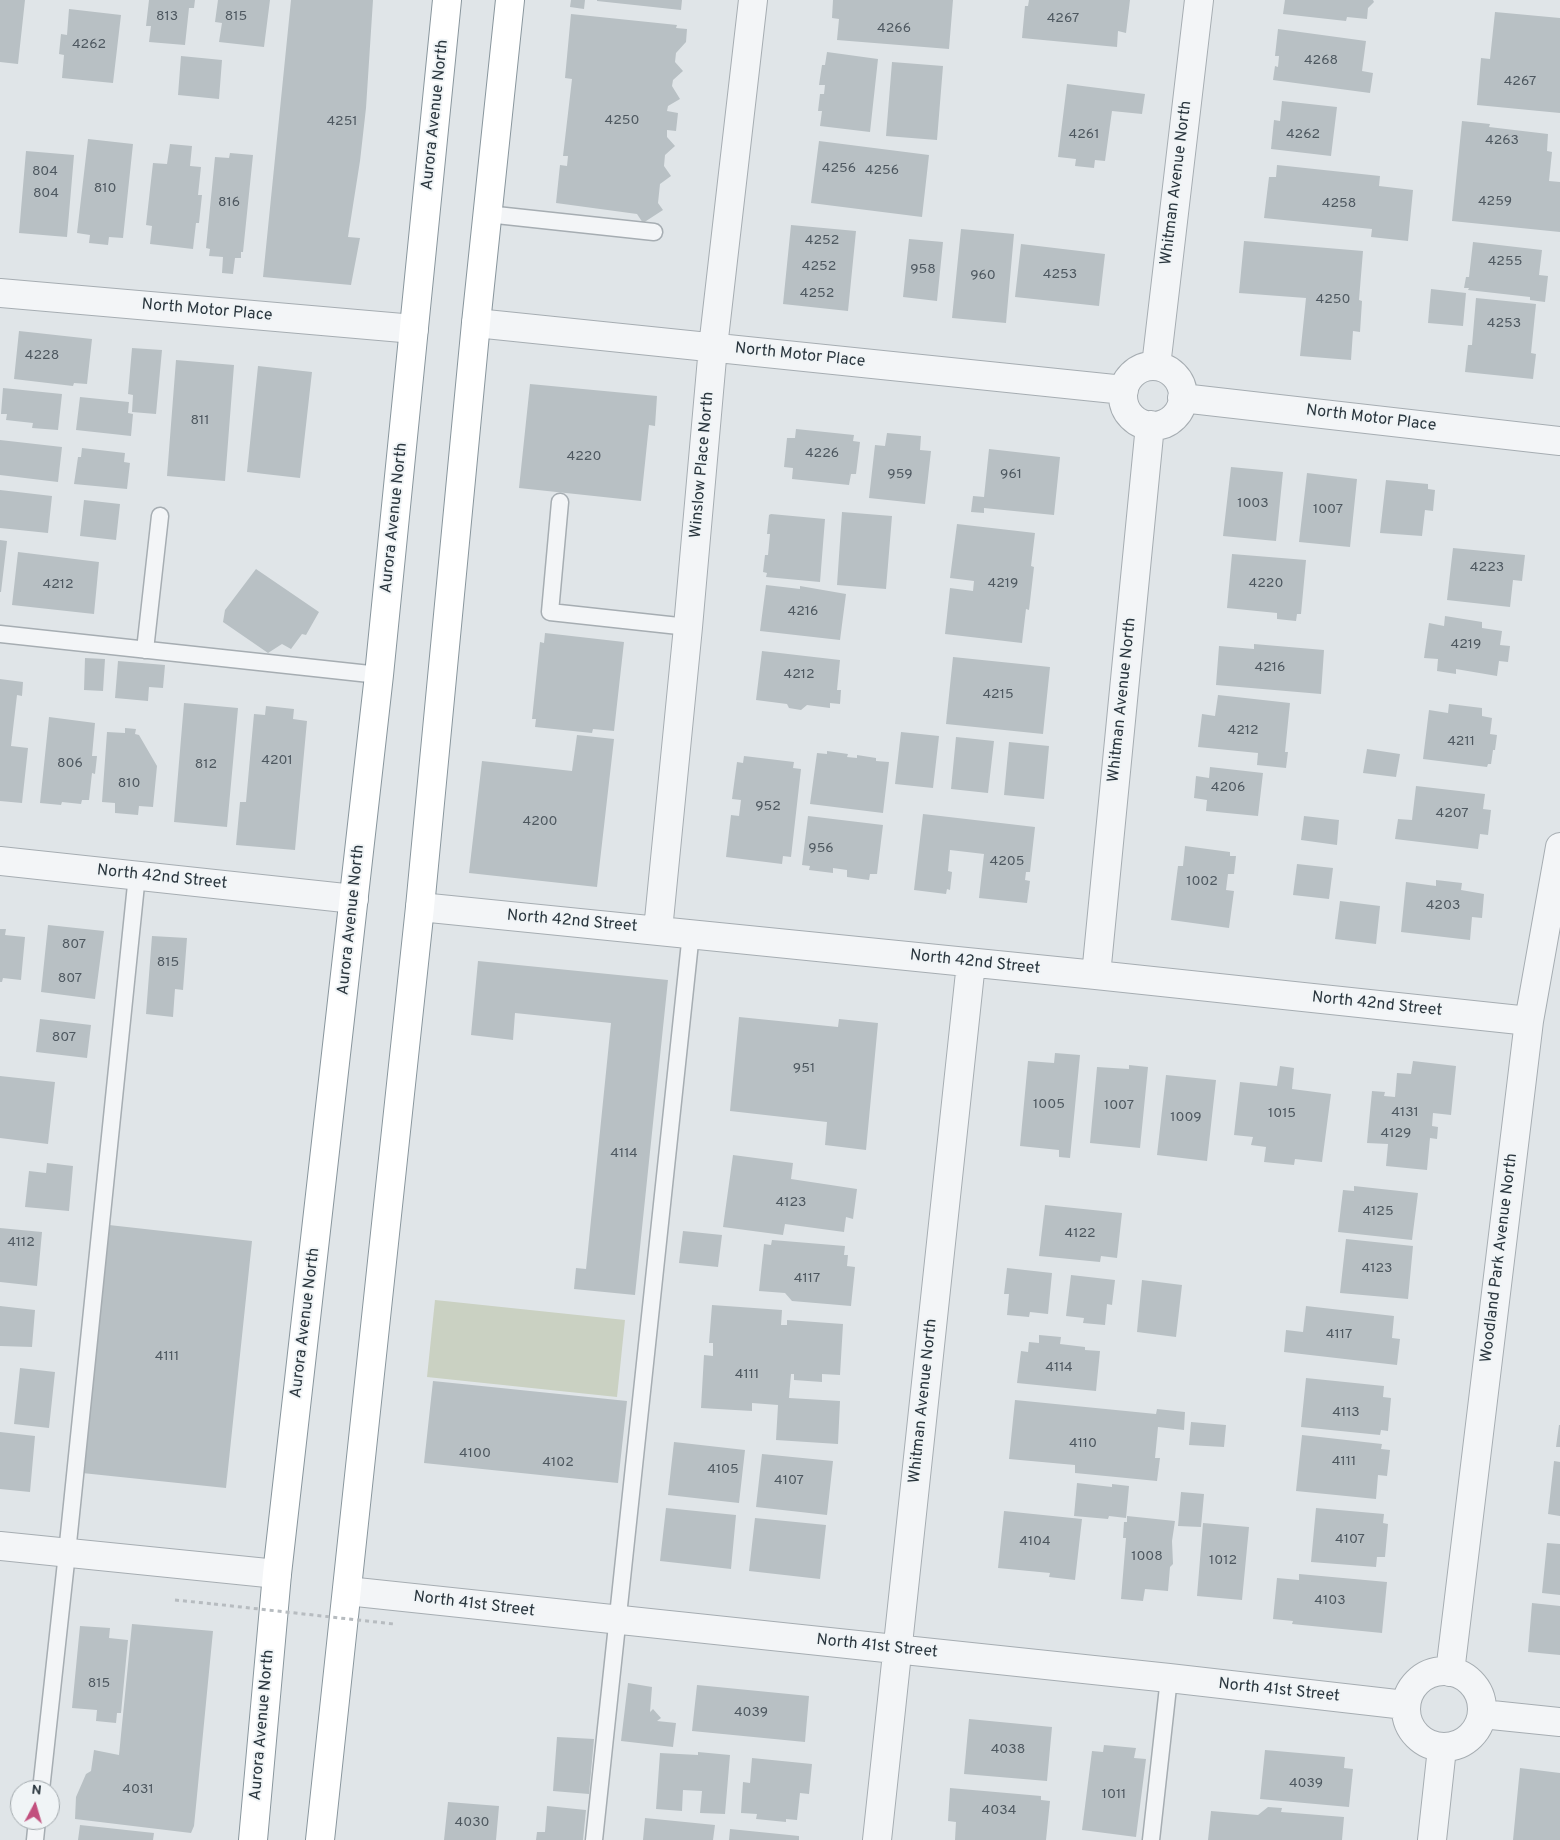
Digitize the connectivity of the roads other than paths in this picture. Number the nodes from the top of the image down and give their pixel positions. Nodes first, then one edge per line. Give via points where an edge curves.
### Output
1 (447, 0) edge
2 (510, 0) edge
3 (753, 0) edge
4 (1199, 0) edge
5 (487, 214) junction
6 (654, 232) dead end
7 (0, 293) edge
8 (476, 323) junction
9 (414, 329) junction
10 (713, 347) junction
11 (1156, 366) junction
12 (1124, 390) junction
13 (1182, 398) junction
14 (1150, 425) junction
15 (1560, 441) edge
16 (560, 502) dead end
17 (160, 516) dead end
18 (688, 627) junction
19 (0, 634) edge
20 (145, 650) junction
21 (379, 675) junction
22 (1560, 847) edge
23 (1560, 852) edge
24 (0, 861) edge
25 (137, 874) junction
26 (354, 899) junction
27 (420, 907) junction
28 (658, 930) junction
29 (691, 933) junction
30 (970, 963) junction
31 (1096, 975) junction
32 (1529, 1021) junction
33 (0, 1546) edge
34 (67, 1553) junction
35 (277, 1574) junction
36 (347, 1591) junction
37 (618, 1621) junction
38 (897, 1650) junction
39 (1450, 1672) junction
40 (1169, 1678) junction
41 (1406, 1705) junction
42 (1482, 1714) junction
43 (1560, 1722) edge
44 (1442, 1748) junction
45 (42, 1780) edge
46 (253, 1840) edge
47 (320, 1840) edge
48 (594, 1840) edge
49 (877, 1840) edge
50 (1151, 1840) edge
51 (1432, 1840) edge

1 - 9 highway, Aurora Avenue North
2 - 5 highway
3 - 10 street, Winslow Place North
4 - 11 street, Whitman Avenue North
5 - 6 lane
5 - 8 highway
7 - 9 street, North Motor Place
8 - 10 street, North Motor Place
8 - 27 highway
9 - 21 highway, Aurora Avenue North
10 - 12 street, North Motor Place
10 - 18 street, Winslow Place North
11 - 12 street via 1136,371
11 - 13 street via 1175,375 1181,383
12 - 14 street via 1124,404 1129,412 1143,424
13 - 14 street via 1178,413 1170,420
13 - 15 street, North Motor Place
14 - 31 street, Whitman Avenue North
16 - 18 lane via 550,612
17 - 20 lane
18 - 28 street, Winslow Place North
19 - 20 lane
20 - 21 lane
21 - 26 highway, Aurora Avenue North
22 - 23 street, Woodland Park Avenue North
23 - 32 street, Woodland Park Avenue North
24 - 25 street, North 42nd Street
25 - 26 street, North 42nd Street
25 - 34 lane
26 - 35 highway, Aurora Avenue North
27 - 28 street, North 42nd Street
27 - 36 highway
28 - 29 street, North 42nd Street
29 - 30 street, North 42nd Street
29 - 37 lane
30 - 31 street, North 42nd Street
30 - 38 street, Whitman Avenue North
31 - 32 street, North 42nd Street
32 - 39 street, Woodland Park Avenue North
33 - 34 street
34 - 35 street
34 - 45 lane
35 - 46 highway, Aurora Avenue North
36 - 37 street, North 41st Street
36 - 47 highway
37 - 38 street, North 41st Street
37 - 48 lane
38 - 40 street, North 41st Street
38 - 49 street, Whitman Avenue North
39 - 41 street via 1427,1675 1416,1683
39 - 42 street via 1465,1677 1475,1686 1482,1698
40 - 41 street, North 41st Street
40 - 50 lane
41 - 44 street via 1406,1717 1418,1738 1428,1745
42 - 43 street
42 - 44 street via 1473,1736 1464,1743
44 - 51 street

